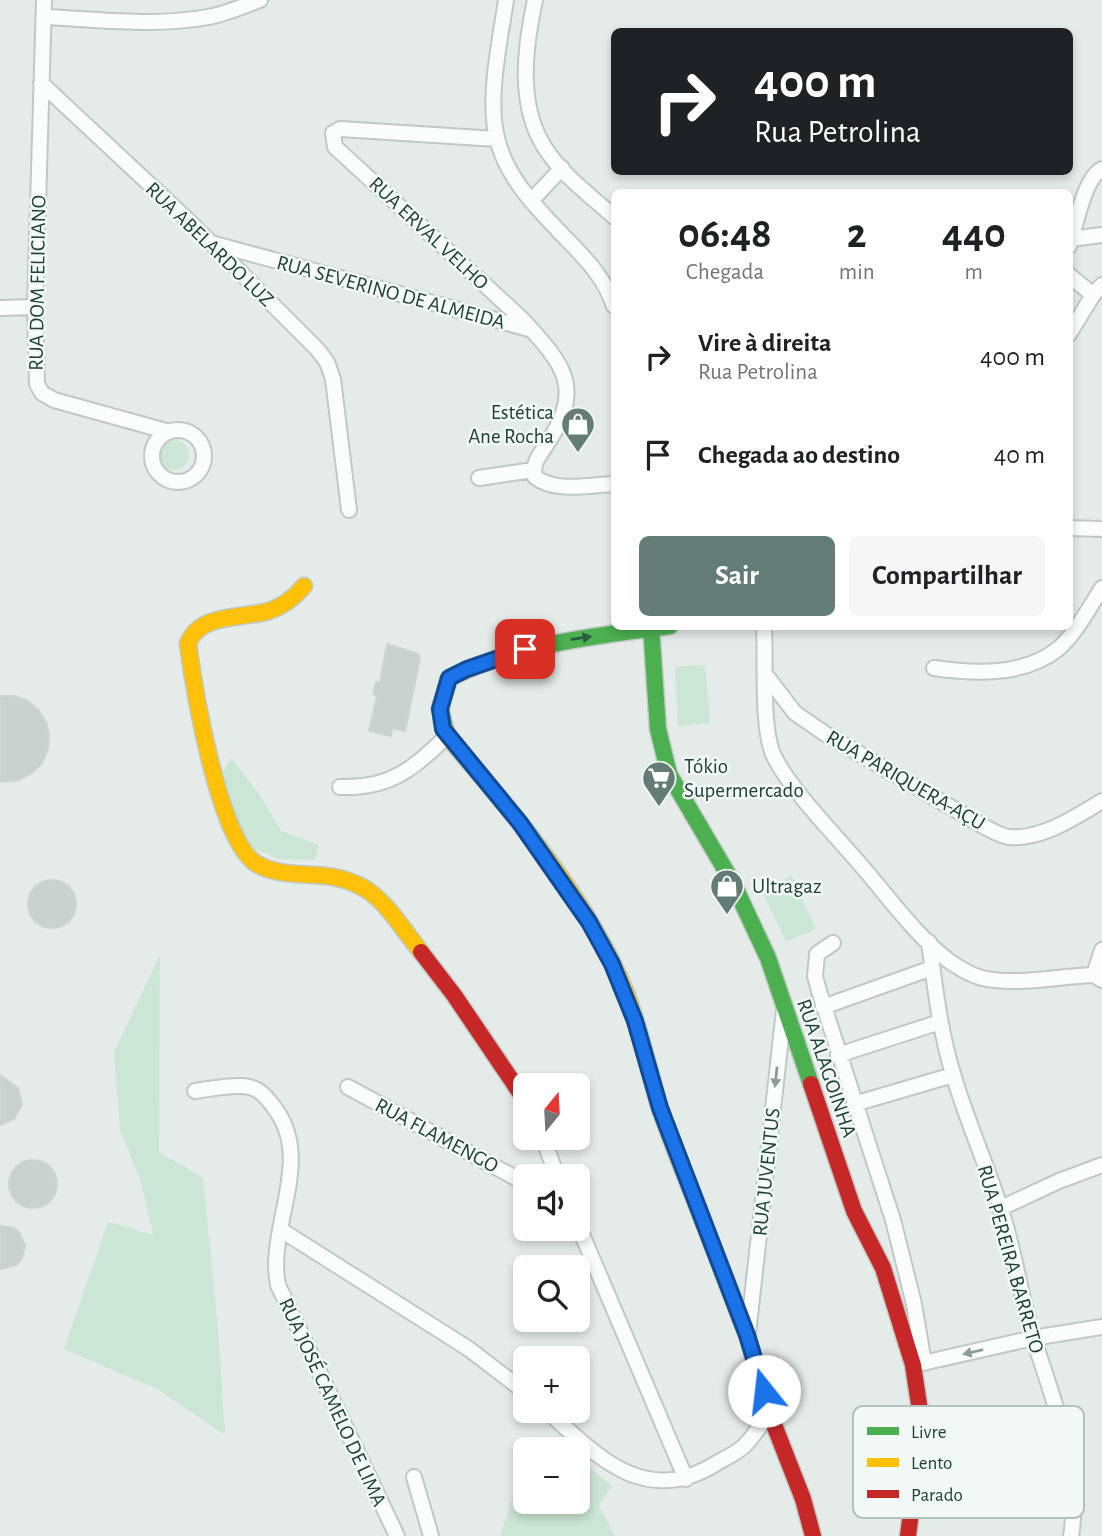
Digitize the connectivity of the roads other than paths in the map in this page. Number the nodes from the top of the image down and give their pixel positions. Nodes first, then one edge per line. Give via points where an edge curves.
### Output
1 (44, 0) edge
2 (260, 0) edge
3 (506, 0) edge
4 (536, 0) edge
5 (44, 17) junction
6 (41, 83) junction
7 (497, 139) junction
8 (562, 168) junction
9 (1102, 169) edge
10 (531, 201) junction
11 (611, 214) edge
12 (1073, 233) edge
13 (1102, 235) edge
14 (1073, 241) edge
15 (210, 243) junction
16 (1073, 277) edge
17 (1097, 290) edge
18 (611, 296) edge
19 (35, 306) junction
20 (0, 308) edge
21 (1073, 328) edge
22 (532, 330) junction
23 (166, 431) dead end
24 (533, 470) junction
25 (479, 478) dead end
26 (611, 484) edge
27 (349, 510) dead end
28 (1073, 528) edge
29 (1102, 529) edge
30 (304, 586) dead end
31 (1102, 588) edge
32 (637, 630) edge
33 (651, 630) edge
34 (764, 630) edge
35 (934, 668) dead end
36 (766, 675) junction
37 (447, 736) junction
38 (340, 787) dead end
39 (1102, 801) edge
40 (929, 942) junction
41 (833, 943) dead end
42 (1102, 950) edge
43 (932, 968) junction
44 (1098, 977) edge
45 (823, 1007) junction
46 (784, 1009) junction
47 (940, 1021) junction
48 (838, 1055) junction
49 (953, 1075) junction
50 (513, 1082) edge
51 (348, 1087) dead end
52 (195, 1091) dead end
53 (854, 1104) junction
54 (1102, 1165) edge
55 (513, 1176) edge
56 (1001, 1208) junction
57 (281, 1230) junction
58 (585, 1241) edge
59 (904, 1261) junction
60 (883, 1268) junction
61 (1102, 1327) edge
62 (747, 1335) junction
63 (1033, 1338) junction
64 (918, 1364) junction
65 (513, 1383) edge
66 (921, 1406) edge
67 (1054, 1406) edge
68 (769, 1412) junction
69 (561, 1423) edge
70 (414, 1477) dead end
71 (686, 1479) junction
72 (910, 1518) edge
73 (1072, 1518) edge
74 (397, 1536) edge
75 (431, 1536) edge
76 (813, 1536) edge
77 (908, 1536) edge
78 (1071, 1536) edge

1 - 5 street
2 - 5 street via 208,18
3 - 7 street via 495,86
4 - 8 street via 525,53 527,88 534,123 545,148
5 - 6 street
6 - 15 street, RUA ABELARDO LUZ
6 - 19 street, RUA DOM FELICIANO
7 - 10 street
7 - 22 street, RUA ERVAL VELHO via 340,129 332,140
8 - 10 street
8 - 11 street
9 - 12 street via 1089,184
10 - 18 street via 590,262
13 - 14 street
15 - 22 street, RUA SEVERINO DE ALMEIDA
15 - 27 street, RUA ABELARDO LUZ via 327,362 335,388
16 - 17 street
17 - 21 street
19 - 20 street
19 - 23 street, RUA DOM FELICIANO via 34,360 42,393 69,406
22 - 24 street, RUA ERVAL VELHO via 561,366 567,399
24 - 25 street
24 - 26 street via 544,484
28 - 29 street
30 - 50 street via 295,599 278,609 219,619 191,633 188,658 233,834 252,861 268,868 347,878 375,894 454,995
31 - 35 street via 1068,638 1042,659 998,671
37 -> 32 street via 440,709 449,678 525,649
33 - 46 street, RUA ALAGOINHA via 658,729 670,774 733,883 768,958
34 - 36 street
36 - 39 street, RUA PARIQUERA-AÇU via 795,713 824,733 1007,837 1034,835
36 - 40 street via 768,738 778,763
37 - 38 street via 397,778 359,788
37 - 62 street via 520,823 589,922 612,964 635,1021 660,1108
40 - 43 street, RUA PEREIRA BARRETO
40 - 44 street via 961,970 982,978
41 - 45 street via 821,949 815,963
42 - 44 street
43 - 45 street
43 - 47 street, RUA PEREIRA BARRETO
45 - 48 street
46 - 60 street, RUA ALAGOINHA via 854,1211
46 -> 62 street, RUA JUVENTUS
47 - 48 street
47 - 49 street, RUA PEREIRA BARRETO
48 - 53 street
49 - 53 street
49 - 56 street, RUA PEREIRA BARRETO
51 - 55 street, RUA FLAMENGO
52 - 57 street, RUA JOSÉ CAMELO DE LIMA via 258,1089 277,1110 285,1125 291,1162
53 - 59 street
54 - 56 street
56 - 63 street, RUA PEREIRA BARRETO
57 - 65 street via 469,1349
57 - 74 street, RUA JOSÉ CAMELO DE LIMA via 276,1272 282,1296
58 - 71 street
59 - 60 street
59 - 64 street via 914,1304
60 - 64 street, RUA ALAGOINHA
61 - 63 street
62 - 68 street
63 -> 64 street
63 - 67 street, RUA PEREIRA BARRETO
64 - 66 street, RUA ALAGOINHA
68 - 71 street via 744,1446
68 - 76 street
69 - 71 street via 620,1470 660,1483
70 - 75 street
72 - 77 street, RUA ALAGOINHA
73 - 78 street, RUA PEREIRA BARRETO

